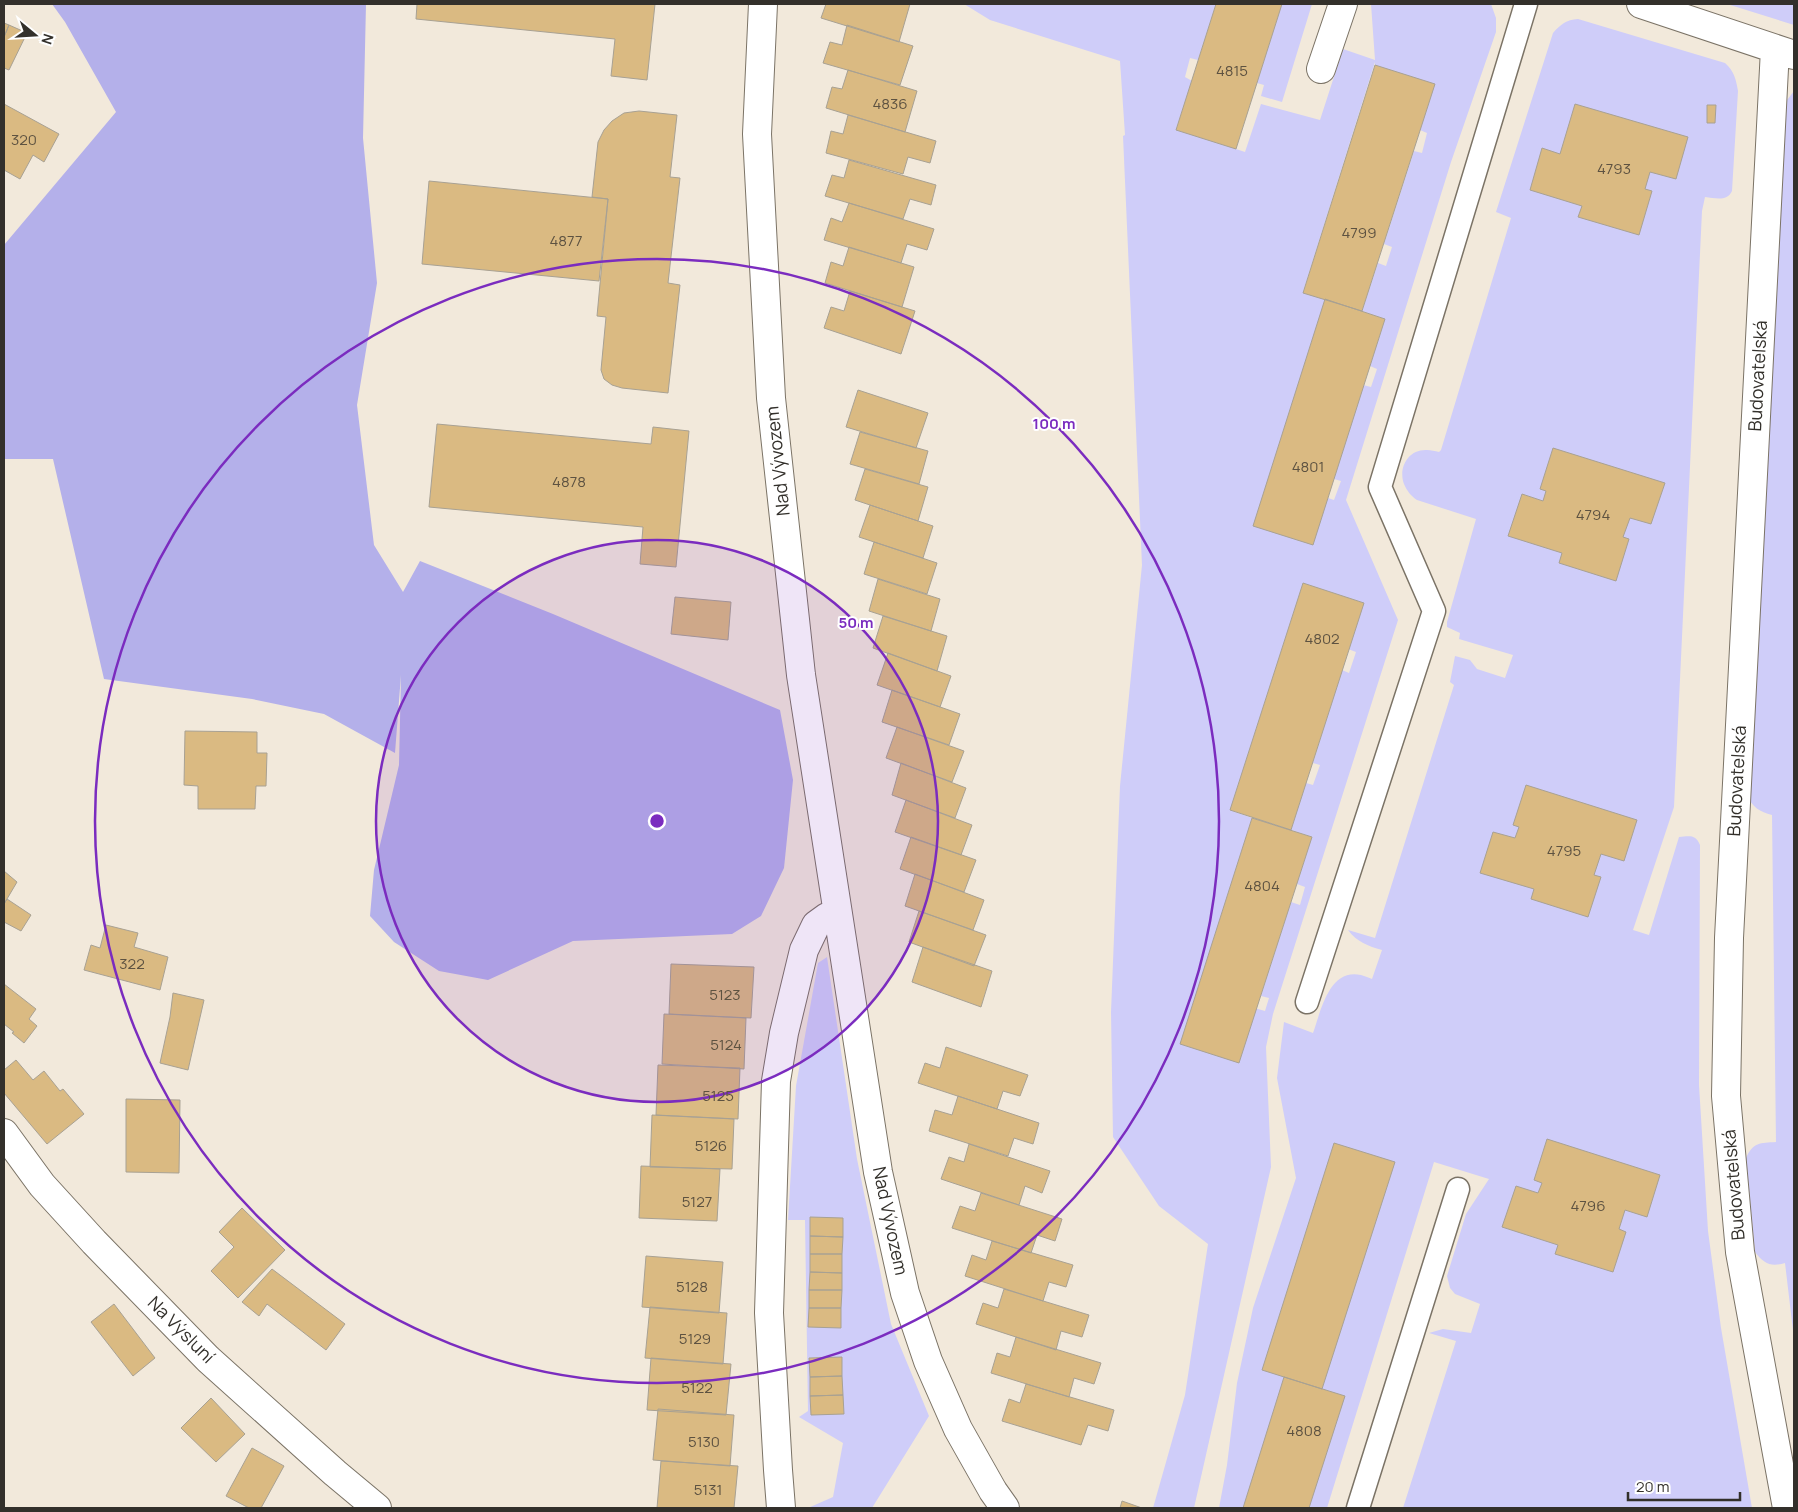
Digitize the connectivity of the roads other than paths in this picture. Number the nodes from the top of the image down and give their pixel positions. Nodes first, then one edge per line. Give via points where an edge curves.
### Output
1 (763, 4) edge
2 (1343, 4) edge
3 (1526, 4) edge
4 (1641, 4) edge
5 (1785, 52) edge
6 (1322, 69) dead end
7 (838, 914) junction
8 (1307, 1002) dead end
9 (4, 1133) edge
10 (1458, 1188) dead end
11 (377, 1508) edge
12 (782, 1508) edge
13 (1005, 1508) edge
14 (1358, 1508) edge
15 (1787, 1508) edge

1 - 7 street, Nad Vývozem via 757,134 771,398 801,675
2 - 6 street
3 - 8 lane via 1380,487 1434,610
4 - 5 street, Budovatelská
5 - 15 street, Budovatelská via 1729,938 1726,1096 1740,1252
7 - 12 street via 827,917 816,926 806,945 786,1024 776,1081 769,1313
7 - 13 street, Nad Vývozem via 878,1172 905,1293 928,1361 958,1429
9 - 11 street, Na Výsluní via 42,1185 202,1352
10 - 14 lane

